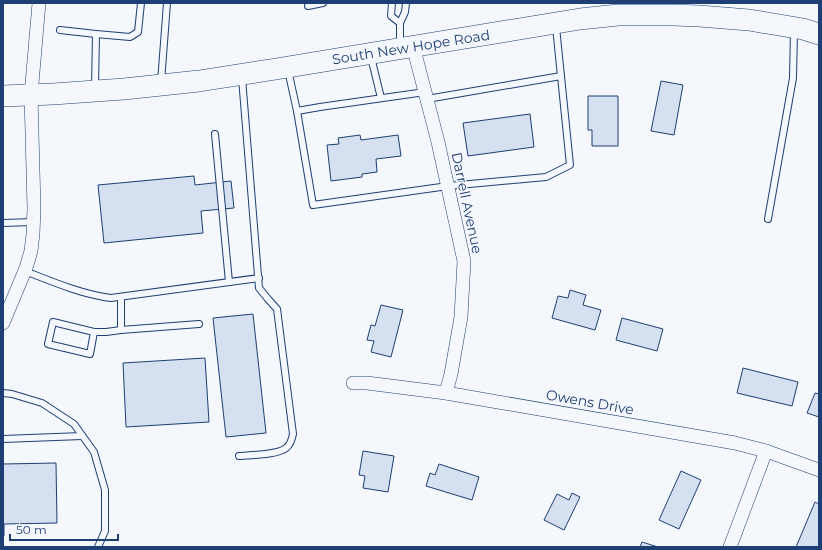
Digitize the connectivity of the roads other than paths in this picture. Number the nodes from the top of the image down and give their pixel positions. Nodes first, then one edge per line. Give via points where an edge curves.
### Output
1 (39, 3) edge
2 (141, 3) edge
3 (167, 3) edge
4 (323, 3) edge
5 (392, 3) edge
6 (406, 3) edge
7 (308, 6) dead end
8 (619, 9) edge
9 (400, 23) junction
10 (556, 23) junction
11 (794, 28) junction
12 (60, 30) dead end
13 (96, 34) junction
14 (819, 34) edge
15 (406, 48) junction
16 (370, 54) junction
17 (288, 67) junction
18 (242, 74) junction
19 (561, 76) junction
20 (161, 85) junction
21 (95, 91) junction
22 (31, 95) junction
23 (3, 96) edge
24 (426, 96) junction
25 (381, 98) junction
26 (297, 111) junction
27 (215, 134) dead end
28 (448, 186) junction
29 (768, 219) dead end
30 (34, 222) junction
31 (3, 223) edge
32 (25, 271) junction
33 (259, 278) junction
34 (229, 282) junction
35 (121, 297) junction
36 (3, 323) edge
37 (199, 324) dead end
38 (121, 330) junction
39 (94, 332) junction
40 (353, 383) dead end
41 (3, 393) edge
42 (446, 393) junction
43 (82, 436) junction
44 (3, 440) edge
45 (766, 450) junction
46 (239, 456) dead end
47 (819, 470) edge
48 (98, 547) edge
49 (730, 547) edge

1 - 22 street
2 - 13 lane via 138,32 130,37
3 - 20 lane
4 - 7 lane
5 - 9 lane via 391,16
6 - 9 lane
8 - 10 main road, South New Hope Road
8 - 11 main road, South New Hope Road via 749,20
9 - 15 lane
10 - 15 main road, South New Hope Road
10 - 19 lane
11 - 14 main road, South New Hope Road
11 - 29 lane via 793,78
12 - 13 lane
13 - 21 lane
15 - 16 main road, South New Hope Road
15 - 24 street, Darrell Avenue
16 - 17 main road, South New Hope Road
16 - 25 lane
17 - 18 main road, South New Hope Road
17 - 26 lane
18 - 20 main road, South New Hope Road
18 - 33 lane
19 - 24 lane
19 - 28 lane via 570,166 546,177
20 - 21 main road, South New Hope Road
21 - 22 main road, South New Hope Road
22 - 23 main road, South New Hope Road
22 - 30 street
24 - 25 lane
24 - 28 street, Darrell Avenue
25 - 26 lane
26 - 28 lane via 313,205
27 - 34 lane
28 - 42 street, Darrell Avenue via 464,261 461,317
30 - 31 lane
30 - 32 street via 31,251
32 - 35 lane via 95,296
32 - 36 street
33 - 34 lane
33 - 46 lane via 260,288 277,309 293,434 286,448 277,452
34 - 35 lane
35 - 38 lane
37 - 38 lane
38 - 39 lane
39 - 39 lane via 53,322 48,344 90,354
40 - 42 street, Owens Drive
41 - 43 lane via 42,403 74,424
42 - 45 street, Owens Drive
43 - 44 lane
43 - 48 lane via 94,452 105,490 105,531
45 - 47 street, Owens Drive
45 - 49 street

